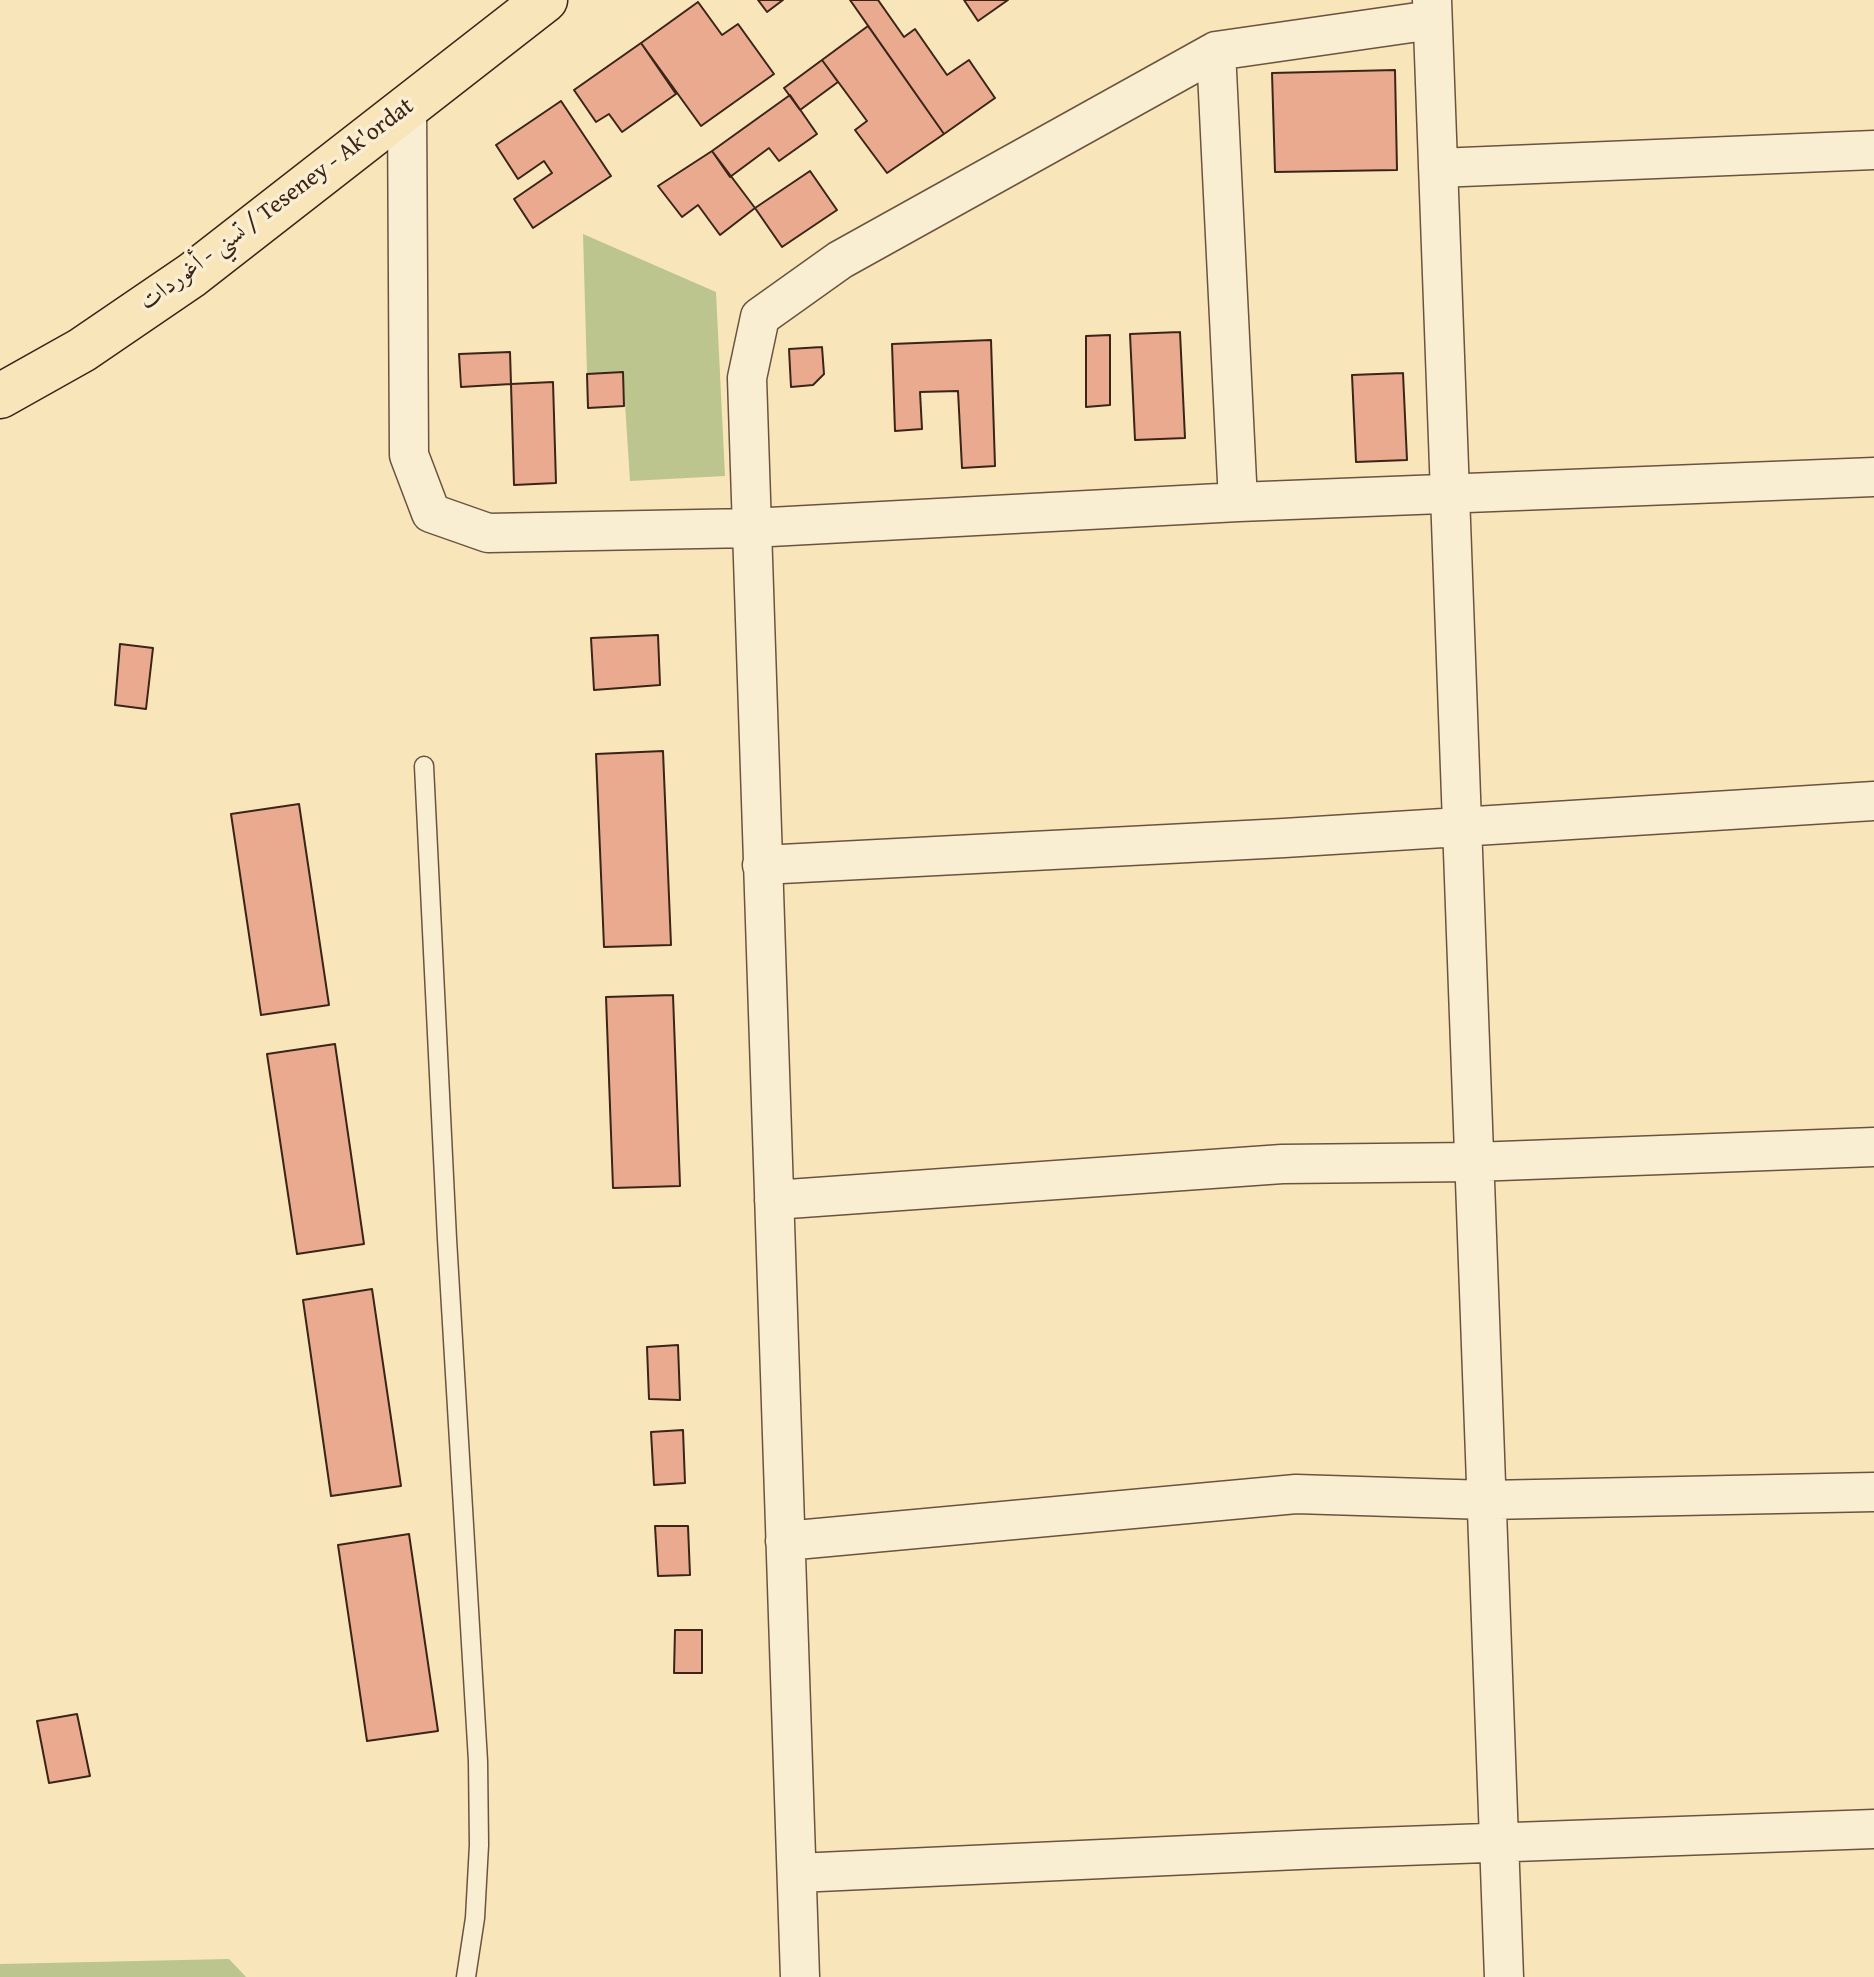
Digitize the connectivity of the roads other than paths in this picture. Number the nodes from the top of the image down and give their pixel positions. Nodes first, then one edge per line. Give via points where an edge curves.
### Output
1 (545, 0) edge
2 (1432, 10) edge
3 (1216, 51) junction
4 (407, 105) junction
5 (1874, 150) edge
6 (1438, 168) junction
7 (0, 396) edge
8 (1874, 477) edge
9 (1450, 494) junction
10 (1238, 502) junction
11 (751, 528) junction
12 (424, 766) dead end
13 (1874, 801) edge
14 (1462, 827) junction
15 (762, 865) junction
16 (1874, 1147) edge
17 (1474, 1162) junction
18 (774, 1200) junction
19 (1874, 1492) edge
20 (1487, 1500) junction
21 (785, 1541) junction
22 (1874, 1829) edge
23 (1500, 1844) junction
24 (797, 1873) junction
25 (466, 1977) edge
26 (800, 1977) edge
27 (1504, 1977) edge

1 - 4 main road, تسني - أغوردات / Teseney - Ak'ordat
2 - 3 street
2 - 6 street
3 - 10 street
3 - 11 street via 840,260 760,317 747,378
4 - 7 main road, تسني - أغوردات / Teseney - Ak'ordat via 192,275 82,350
4 - 11 street via 409,455 431,513 488,533
5 - 6 street
6 - 9 street
8 - 9 street
9 - 10 street
9 - 14 street
10 - 11 street
11 - 15 street
12 - 25 lane via 478,1761 475,1918
13 - 14 street
14 - 15 street
14 - 17 street
15 - 18 street
16 - 17 street
17 - 18 street via 1282,1164
17 - 20 street
18 - 21 street
19 - 20 street
20 - 21 street via 1296,1494
20 - 23 street
21 - 24 street
22 - 23 street
23 - 24 street
23 - 27 street
24 - 26 street

